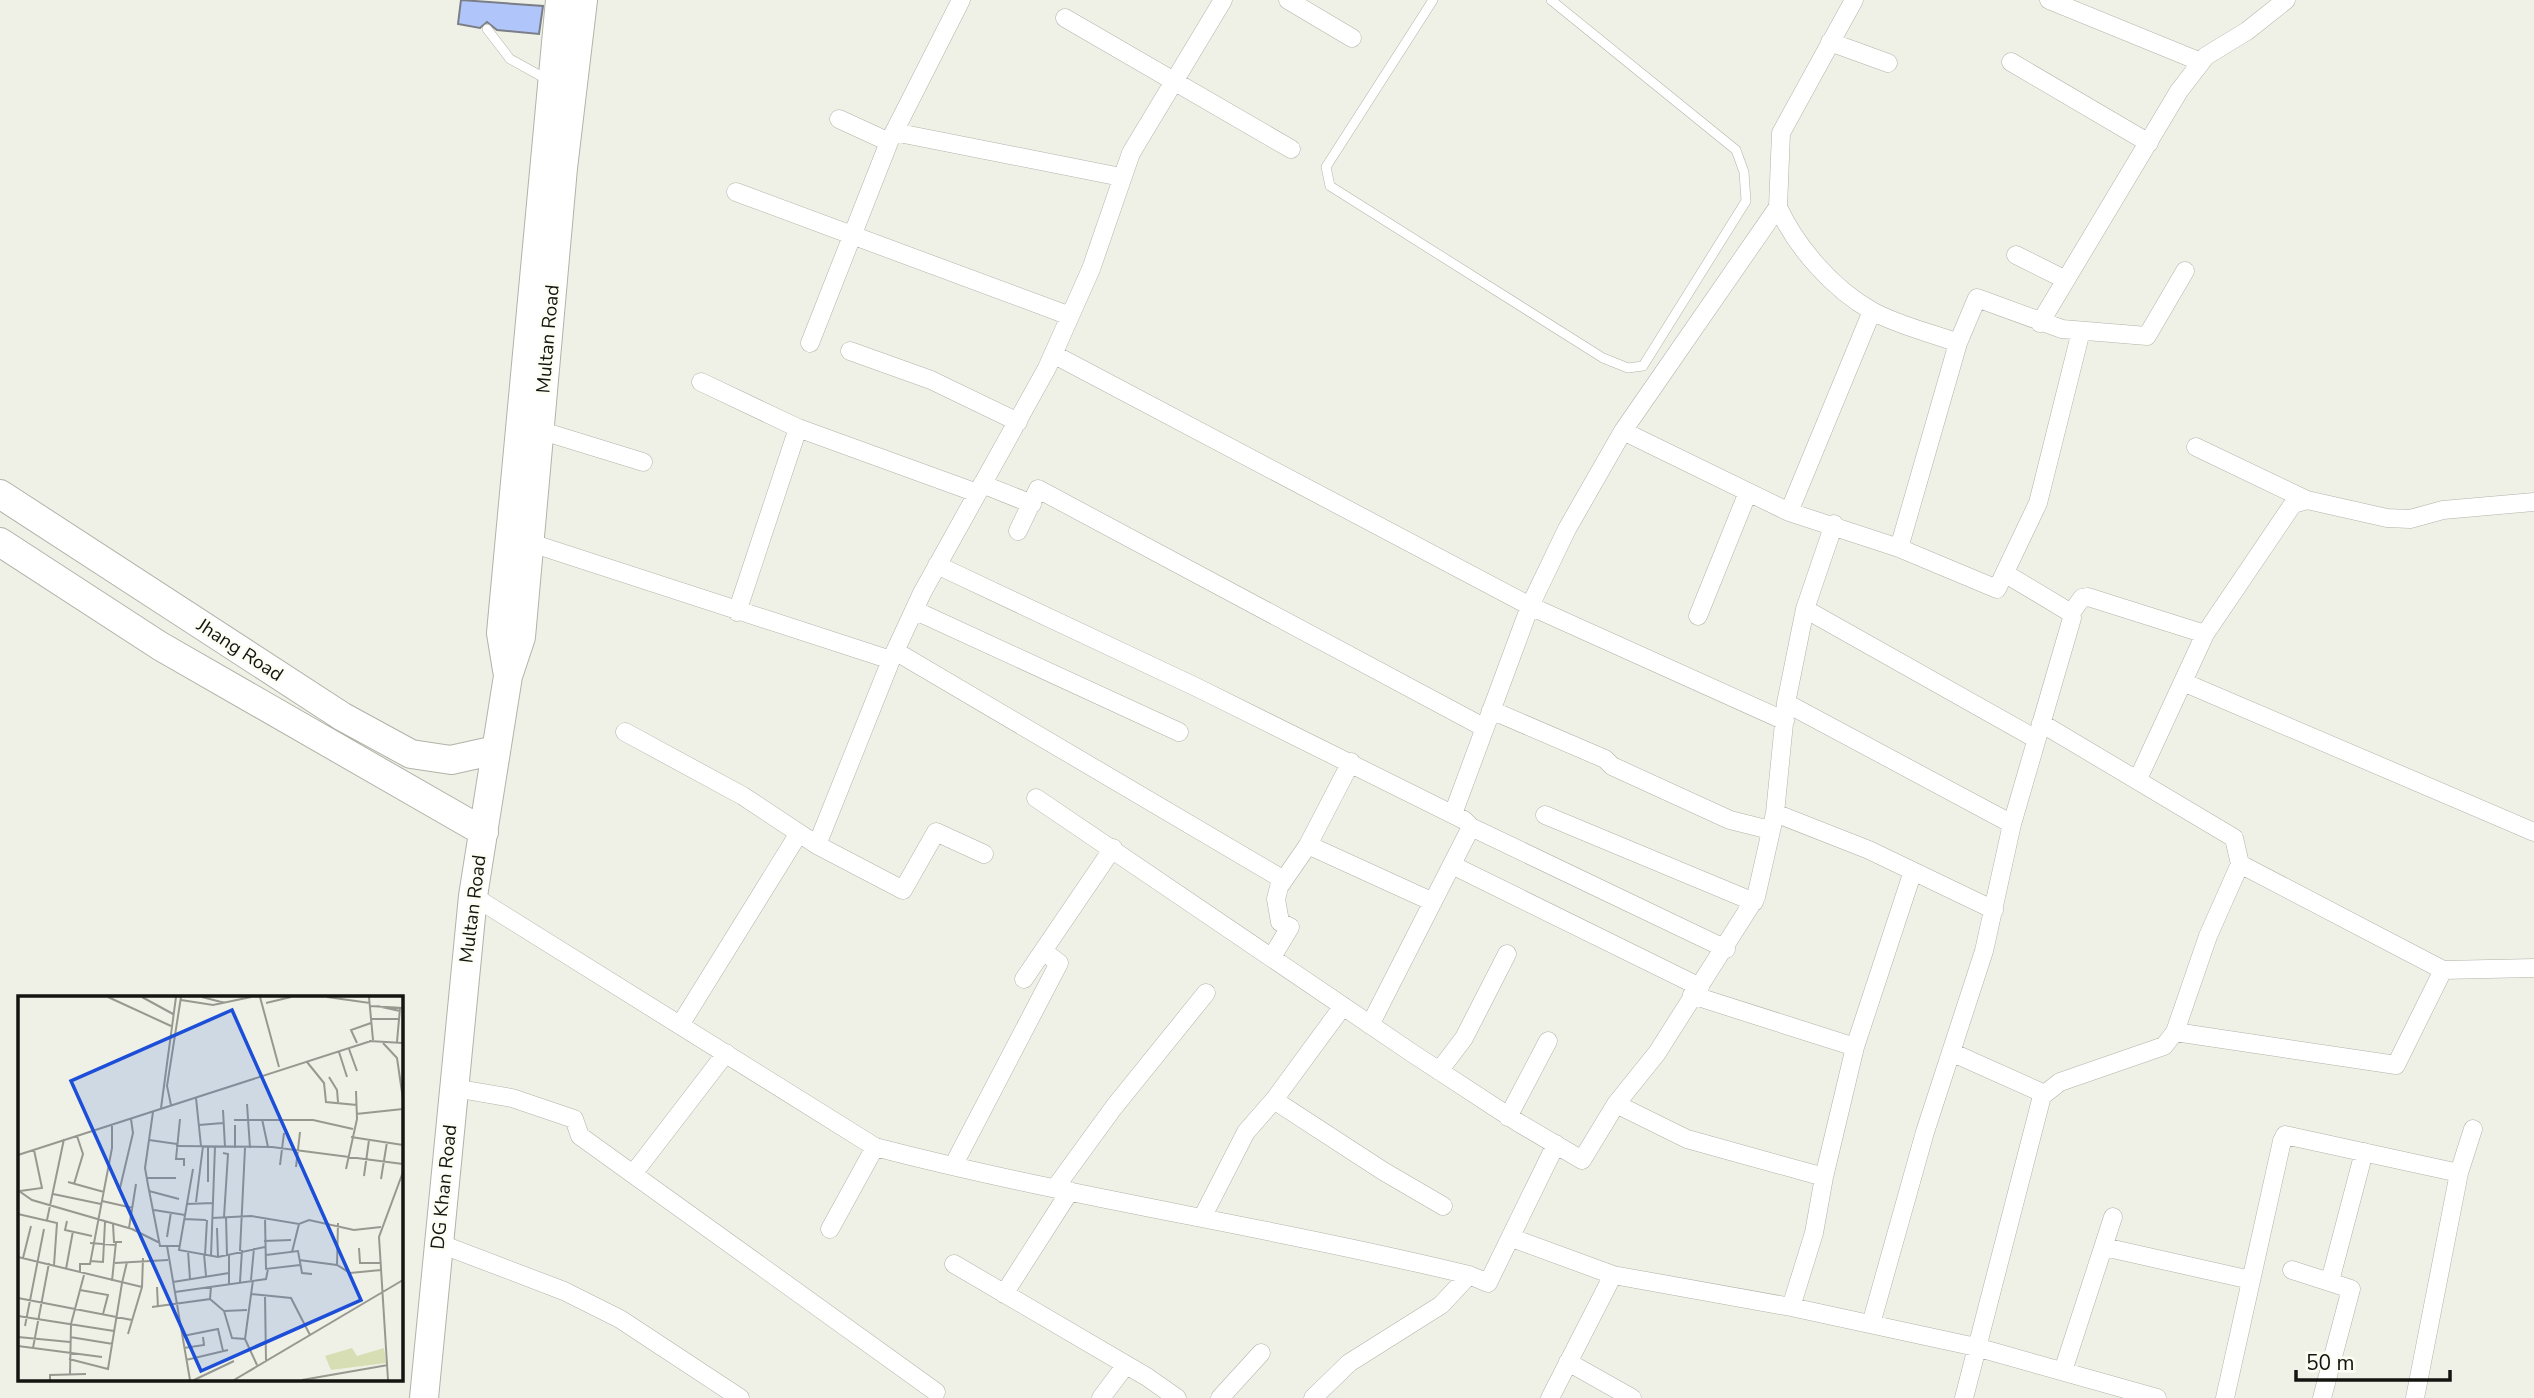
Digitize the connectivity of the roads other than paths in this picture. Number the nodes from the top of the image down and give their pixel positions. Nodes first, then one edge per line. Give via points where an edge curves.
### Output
1 (560, 0) edge
2 (583, 0) edge
3 (961, 0) edge
4 (1223, 0) edge
5 (1288, 0) edge
6 (1433, 0) edge
7 (1854, 0) edge
8 (2049, 0) edge
9 (2286, 0) edge
10 (1556, 1) edge
11 (1065, 18) dead end
12 (486, 29) dead end
13 (1352, 38) dead end
14 (1830, 42) junction
15 (2011, 62) dead end
16 (2201, 62) junction
17 (1888, 63) dead end
18 (1173, 80) junction
19 (553, 82) junction
20 (839, 119) dead end
21 (892, 137) junction
22 (2149, 143) junction
23 (1291, 149) dead end
24 (1121, 177) junction
25 (736, 192) dead end
26 (1778, 207) junction
27 (853, 235) junction
28 (2016, 255) dead end
29 (2185, 271) dead end
30 (2066, 281) junction
31 (1872, 311) junction
32 (1070, 316) junction
33 (2040, 323) junction
34 (2081, 331) junction
35 (810, 343) dead end
36 (1958, 343) junction
37 (850, 351) dead end
38 (1053, 354) junction
39 (701, 382) dead end
40 (1018, 422) junction
41 (797, 428) junction
42 (539, 430) junction
43 (1623, 431) junction
44 (2196, 447) dead end
45 (643, 462) dead end
46 (980, 488) junction
47 (1748, 492) junction
48 (0, 494) edge
49 (2307, 500) junction
50 (2534, 502) edge
51 (1032, 505) junction
52 (1789, 512) junction
53 (1834, 524) junction
54 (1018, 531) dead end
55 (0, 542) edge
56 (531, 543) junction
57 (1899, 548) junction
58 (937, 565) junction
59 (2006, 574) junction
60 (1530, 606) junction
61 (1805, 609) junction
62 (914, 610) junction
63 (737, 612) junction
64 (2071, 613) junction
65 (1698, 616) dead end
66 (2204, 634) junction
67 (893, 656) junction
68 (508, 676) junction
69 (2183, 682) junction
70 (1491, 710) junction
71 (1786, 712) junction
72 (1485, 727) junction
73 (2038, 731) junction
74 (625, 732) dead end
75 (1179, 732) dead end
76 (496, 750) junction
77 (1351, 762) junction
78 (2138, 779) junction
79 (1036, 798) dead end
80 (1452, 814) junction
81 (1545, 815) dead end
82 (1773, 822) junction
83 (2012, 824) junction
84 (1471, 827) junction
85 (484, 832) junction
86 (2534, 832) edge
87 (799, 833) junction
88 (817, 845) junction
89 (1308, 845) junction
90 (1113, 848) junction
91 (985, 854) dead end
92 (2240, 864) junction
93 (1452, 865) junction
94 (1913, 871) junction
95 (1284, 880) junction
96 (473, 896) junction
97 (1433, 902) junction
98 (1754, 902) junction
99 (1994, 910) junction
100 (1726, 949) junction
101 (1043, 951) junction
102 (1507, 954) dead end
103 (1272, 957) junction
104 (2534, 968) edge
105 (2443, 970) junction
106 (465, 977) joint
107 (1024, 979) dead end
108 (1696, 991) junction
109 (1206, 993) dead end
110 (1343, 1006) junction
111 (680, 1025) junction
112 (1370, 1025) junction
113 (2175, 1032) junction
114 (1548, 1041) dead end
115 (1855, 1047) junction
116 (1951, 1052) junction
117 (726, 1054) junction
118 (1439, 1071) junction
119 (454, 1088) junction
120 (2042, 1096) junction
121 (1274, 1100) junction
122 (1616, 1104) junction
123 (1508, 1117) junction
124 (2473, 1129) dead end
125 (1556, 1144) junction
126 (875, 1147) junction
127 (2364, 1152) junction
128 (953, 1166) junction
129 (2459, 1173) junction
130 (633, 1174) junction
131 (1824, 1177) junction
132 (1062, 1189) junction
133 (1443, 1206) dead end
134 (1203, 1216) junction
135 (2113, 1217) dead end
136 (830, 1229) dead end
137 (1512, 1238) junction
138 (438, 1243) junction
139 (2104, 1247) junction
140 (954, 1264) dead end
141 (2292, 1270) dead end
142 (1469, 1275) junction
143 (1613, 1276) junction
144 (2251, 1280) junction
145 (2330, 1281) junction
146 (1004, 1294) junction
147 (1791, 1307) junction
148 (1871, 1324) junction
149 (1976, 1347) junction
150 (1261, 1353) dead end
151 (1568, 1362) junction
152 (1125, 1366) junction
153 (2063, 1371) junction
154 (936, 1392) dead end
155 (424, 1398) edge
156 (740, 1398) edge
157 (1101, 1398) edge
158 (1177, 1398) edge
159 (1220, 1398) edge
160 (1313, 1398) edge
161 (1550, 1398) edge
162 (1632, 1398) edge
163 (1964, 1398) edge
164 (2157, 1398) edge
165 (2225, 1398) edge
166 (2322, 1398) edge
167 (2416, 1398) edge

1 - 19 main road, Multan Road
2 - 42 main road, Multan Road
3 - 21 street
4 - 18 street
5 - 13 street
6 - 10 lane via 1326,167 1330,186 1603,358 1628,368 1643,366 1746,201 1744,172 1736,150
7 - 14 street
8 - 16 street
9 - 16 street
11 - 18 street
12 - 19 lane via 510,59
14 - 17 street
14 - 26 street via 1781,133
15 - 22 street
16 - 22 street
18 - 23 street
18 - 24 street
19 - 68 main road, Multan Road via 501,633
20 - 21 street
21 - 24 street
21 - 27 street
22 - 30 street
24 - 32 street via 1091,269
25 - 27 street
26 - 31 street via 1830,279
26 - 43 street
27 - 32 street
27 - 35 street
28 - 30 street
29 - 34 street via 2147,336
30 - 33 street
31 - 36 street
31 - 52 street
32 - 38 street
33 - 34 street
33 - 36 street via 1977,298
34 - 59 street via 2038,503
36 - 57 street
37 - 40 street via 931,380
38 - 40 street
38 - 60 street
39 - 41 street
40 - 46 street
41 - 46 street
41 - 63 street
42 - 45 street
42 - 56 main road, Multan Road
43 - 47 street
43 - 60 street
44 - 49 street
46 - 51 street
46 - 58 street
47 - 52 street
47 - 65 street
48 - 76 main road, Jhang Road via 343,717 411,754 451,760
49 - 50 street via 2398,519
49 - 66 street via 2293,504
51 - 54 street
51 - 72 street via 1038,489
52 - 53 street
53 - 57 street
53 - 61 street
55 - 85 main road, Jhang Road via 160,646
56 - 63 street
56 - 68 main road, Multan Road via 520,637
57 - 59 street via 1993,589
58 - 62 street
58 - 77 street
59 - 64 street
60 - 70 street
60 - 71 street
61 - 71 street
61 - 73 street
62 - 67 street
62 - 75 street
63 - 67 street
64 - 66 street via 2088,597
64 - 73 street via 2071,626
66 - 69 street
67 - 88 street
67 - 95 street
68 - 76 main road, Multan Road
69 - 78 street
69 - 86 street
70 - 72 street
70 - 82 street via 1730,820
71 - 82 street
71 - 83 street
72 - 80 street
73 - 78 street
73 - 83 street
74 - 87 street via 743,796
76 - 85 main road, Multan Road
77 - 80 street
77 - 89 street
78 - 92 street via 2234,838
79 - 90 street
80 - 84 street
81 - 98 street
82 - 94 street via 1822,830
82 - 98 street
83 - 99 street
84 - 93 street
84 - 100 street
85 - 96 main road, Multan Road
87 - 88 street
87 - 111 street
88 - 91 street via 903,890 936,832
89 - 95 street
89 - 97 street
90 - 101 street
90 - 103 street
92 - 105 street
92 - 113 street via 2208,936
93 - 97 street
93 - 108 street
94 - 99 street
94 - 115 street
95 - 103 street via 1276,899 1280,922 1290,927
96 - 106 main road, Multan Road
96 - 111 street
97 - 112 street
98 - 100 street
99 - 116 street
100 - 108 street
101 - 107 street
101 - 128 street via 1059,963
102 - 118 street via 1464,1038
103 - 110 street
104 - 105 street
105 - 113 street via 2396,1065
106 - 119 main road, DG Khan Road
108 - 115 street
108 - 122 street via 1657,1053
109 - 132 street via 1114,1107
110 - 112 street
110 - 121 street
111 - 117 street
112 - 118 street
113 - 120 street via 2164,1046 2060,1082
114 - 123 street
115 - 131 street
116 - 120 street
116 - 148 street
117 - 126 street
117 - 130 street
118 - 123 street
119 - 130 street via 512,1098 574,1119 580,1136
119 - 138 main road, DG Khan Road
120 - 149 street
121 - 133 street
121 - 134 street via 1246,1132
122 - 125 street via 1582,1160
122 - 131 street via 1687,1139
123 - 125 street
124 - 129 street
125 - 137 street
126 - 128 street
126 - 136 street
127 - 129 street
127 - 144 street via 2285,1135
127 - 145 street
128 - 132 street
129 - 167 street
130 - 154 street
131 - 147 street via 1814,1233
132 - 134 street
132 - 146 street
134 - 142 street
135 - 139 street
137 - 142 street via 1488,1283
137 - 143 street
138 - 155 main road, DG Khan Road
138 - 156 street via 564,1291 608,1313
139 - 144 street
139 - 153 street
140 - 146 street
141 - 145 street
142 - 160 street via 1441,1305 1349,1363
143 - 147 street
143 - 151 street
144 - 165 street
145 - 166 street via 2351,1292
146 - 152 street
147 - 148 street
148 - 149 street
149 - 153 street
149 - 163 street
150 - 159 street
151 - 161 street
151 - 162 street
152 - 157 street
152 - 158 street
153 - 164 street

